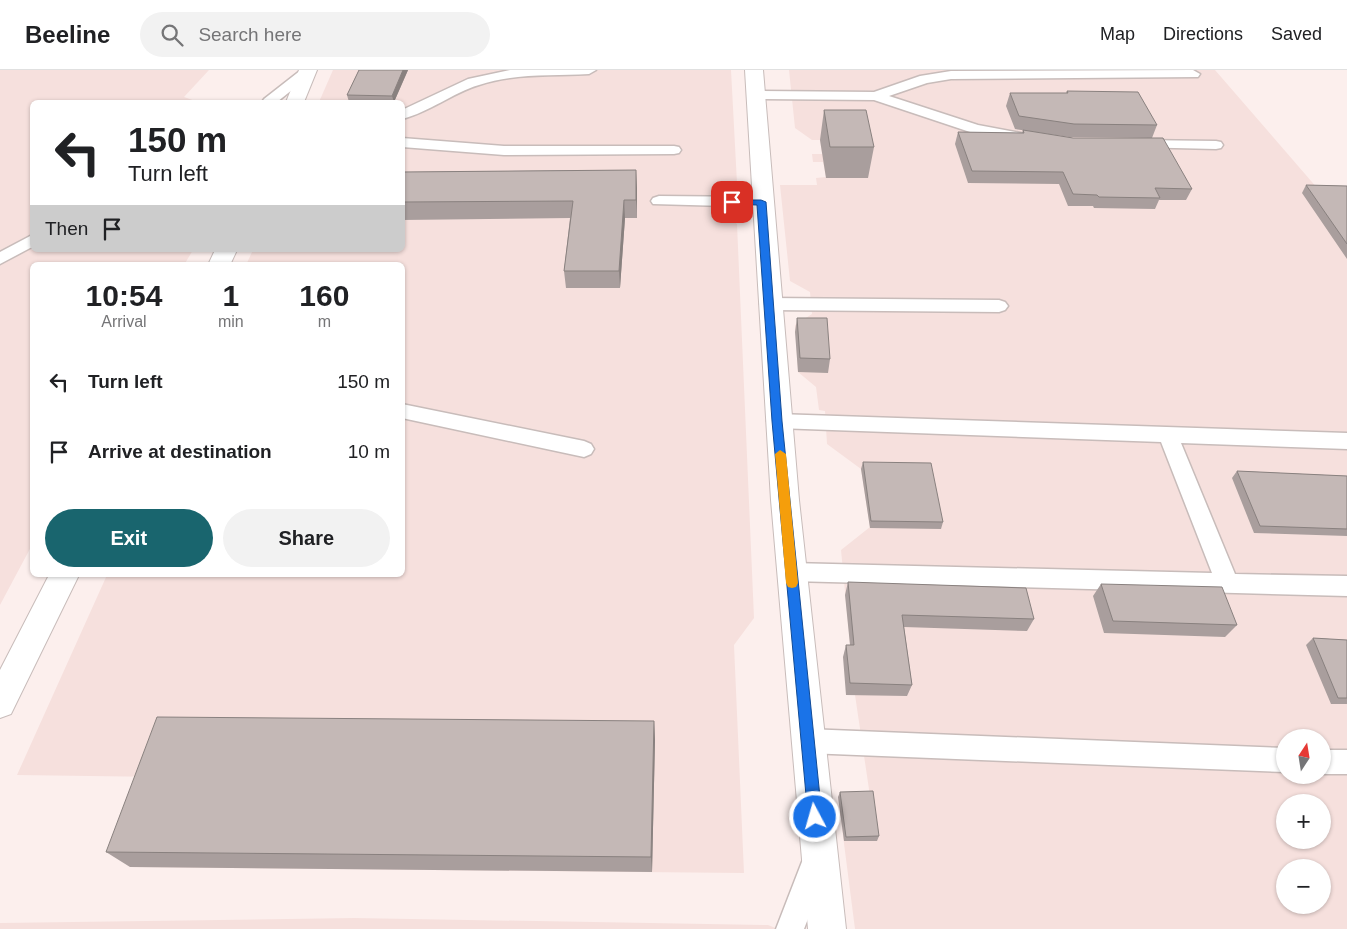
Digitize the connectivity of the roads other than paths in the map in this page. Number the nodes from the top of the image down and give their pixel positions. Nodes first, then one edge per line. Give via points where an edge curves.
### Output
1 (588, 70) edge
2 (307, 72) edge
3 (1193, 74) dead end
4 (754, 83) edge
5 (875, 96) junction
6 (272, 100) edge
7 (296, 100) edge
8 (405, 114) edge
9 (1033, 138) edge
10 (405, 142) edge
11 (1123, 144) edge
12 (1216, 145) dead end
13 (674, 150) dead end
14 (659, 201) dead end
15 (761, 202) junction
16 (30, 241) edge
17 (0, 259) edge
18 (769, 304) junction
19 (999, 306) dead end
20 (405, 412) edge
21 (777, 421) junction
22 (1168, 435) junction
23 (1347, 441) edge
24 (584, 448) dead end
25 (791, 572) junction
26 (63, 577) edge
27 (1227, 583) junction
28 (1347, 586) edge
29 (0, 703) edge
30 (806, 741) junction
31 (1276, 760) edge
32 (1331, 762) edge
33 (1347, 762) edge
34 (819, 855) junction
35 (790, 929) edge
36 (827, 929) edge

1 - 8 lane via 510,74 485,79
2 - 6 lane
2 - 7 street
3 - 5 lane via 951,75 925,79
4 - 5 lane
4 - 15 street
5 - 9 lane via 975,129
10 - 13 lane via 475,151
11 - 12 lane
14 - 15 lane
15 - 18 street
16 - 17 lane
18 - 19 lane
18 - 21 street
20 - 24 lane
21 - 22 lane
21 - 25 street
22 - 23 lane
22 - 27 lane
25 - 27 lane
25 - 30 street
26 - 29 street
27 - 28 lane
30 - 31 lane
30 - 34 street
32 - 33 lane
34 - 35 lane
34 - 36 street

